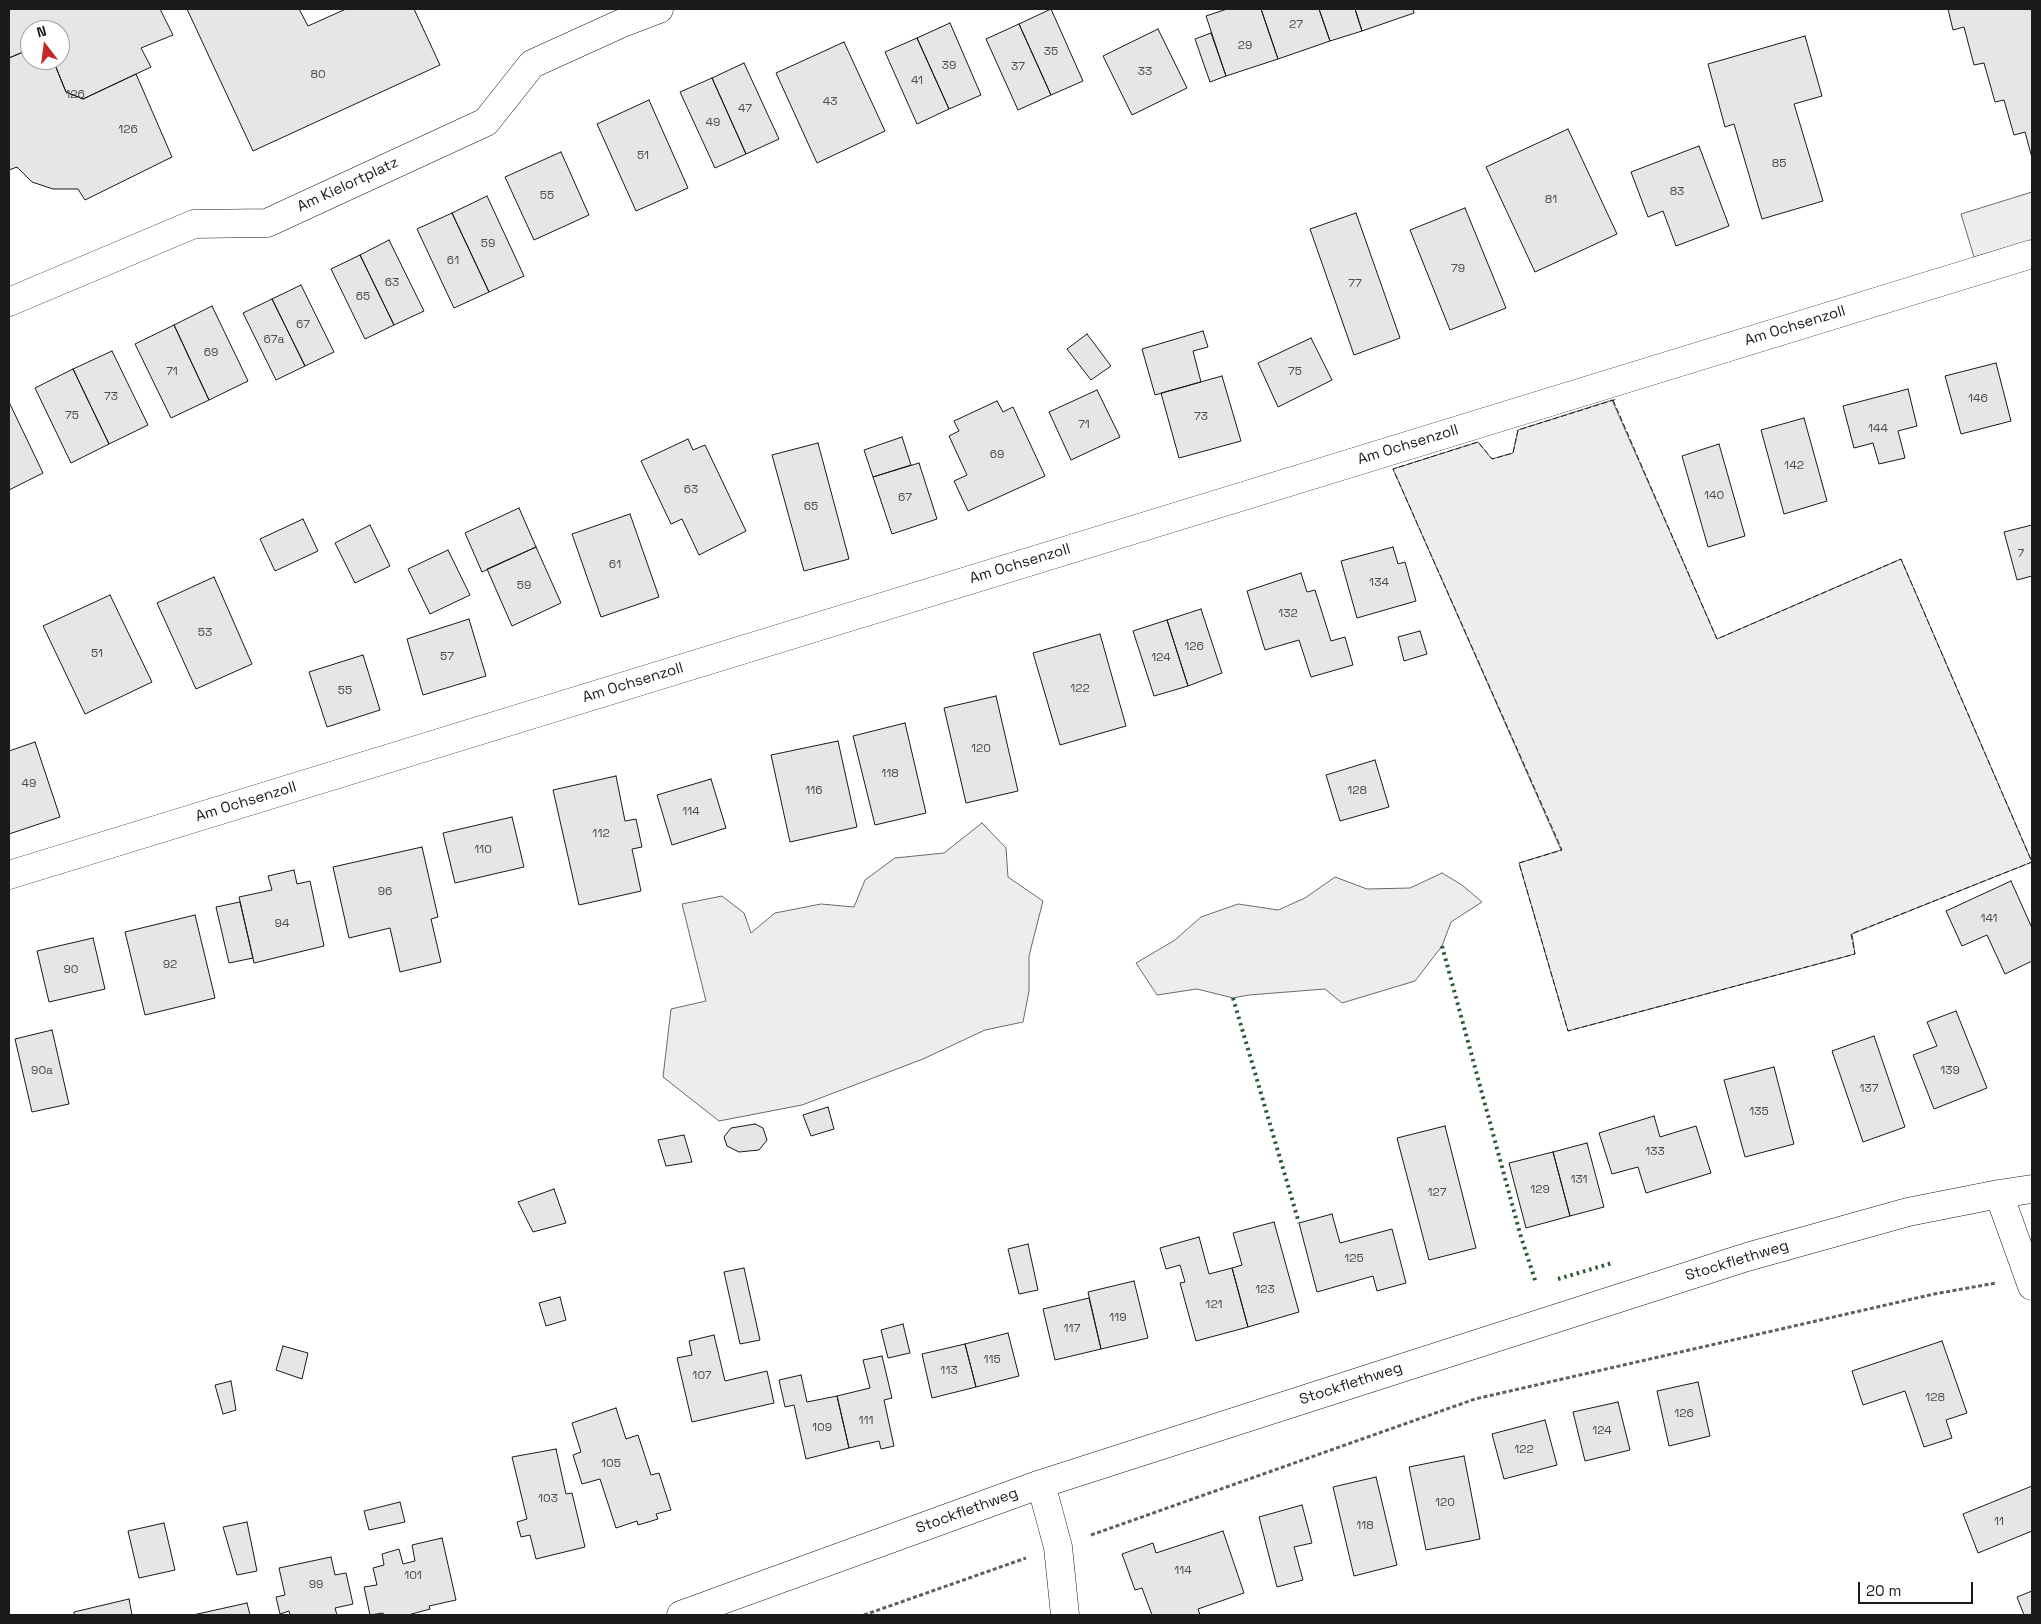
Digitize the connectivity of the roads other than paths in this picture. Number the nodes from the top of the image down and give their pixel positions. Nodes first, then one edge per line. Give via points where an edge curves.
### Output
1 (659, 9) edge
2 (2032, 254) edge
3 (9, 302) edge
4 (9, 875) edge
5 (2032, 1190) edge
6 (1999, 1194) junction
7 (2030, 1282) edge
8 (1041, 1484) junction
9 (680, 1615) edge
10 (1065, 1615) edge

1 - 3 street, Am Kielortplatz via 532,64 486,122 267,223 194,224
2 - 4 street, Am Ochsenzoll
5 - 6 street, Stockflethweg
6 - 7 street
6 - 8 street, Stockflethweg via 1908,1212 1747,1257
8 - 9 street, Stockflethweg
8 - 10 street via 1058,1547

